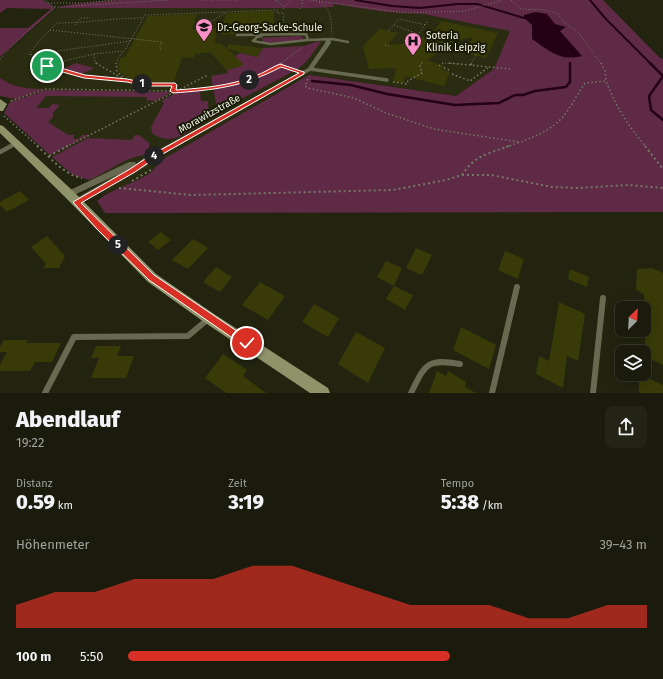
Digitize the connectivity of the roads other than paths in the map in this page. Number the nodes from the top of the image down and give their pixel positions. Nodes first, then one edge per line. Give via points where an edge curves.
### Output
1 (306, 34) junction
2 (237, 36) dead end
3 (330, 39) junction
4 (308, 40) junction
5 (348, 42) dead end
6 (310, 73) junction
7 (388, 80) road end
8 (0, 100) edge
9 (1, 111) edge
10 (0, 128) edge
11 (16, 144) junction
12 (0, 152) edge
13 (73, 198) junction
14 (517, 287) dead end
15 (604, 298) dead end
16 (209, 318) junction
17 (460, 364) dead end
18 (45, 393) edge
19 (323, 393) edge
20 (411, 393) edge
21 (492, 393) edge
22 (593, 393) edge

1 - 2 lane via 295,32
1 - 4 lane
1 - 4 lane via 261,36 254,41 261,44
3 - 4 lane
3 - 5 lane
3 - 6 street, Morawitzstraße
6 - 7 lane
6 - 13 street, Morawitzstraße via 303,73
8 - 9 street via 3,104
10 - 11 street
11 - 12 lane
11 - 13 street
13 - 16 street via 152,278
14 - 21 lane
15 - 22 lane
16 - 18 lane via 188,336 74,337
16 - 19 street
17 - 20 lane via 440,360 426,365

